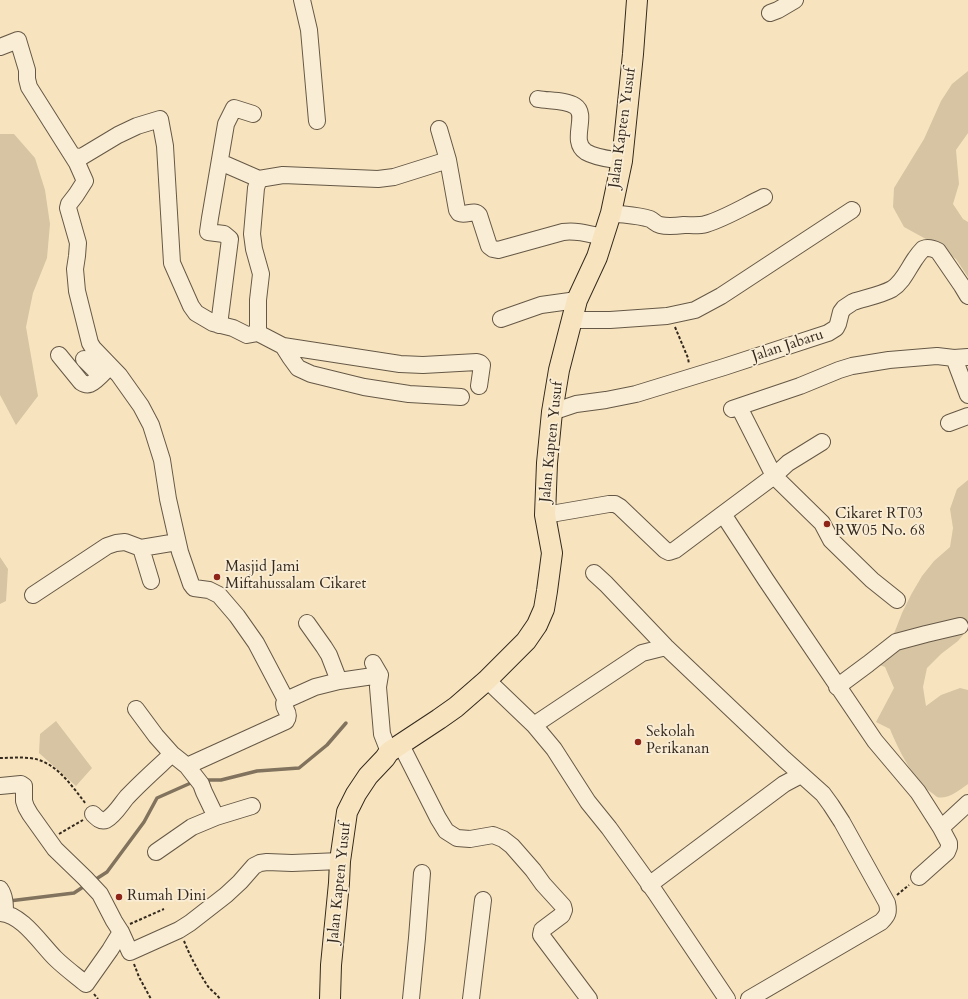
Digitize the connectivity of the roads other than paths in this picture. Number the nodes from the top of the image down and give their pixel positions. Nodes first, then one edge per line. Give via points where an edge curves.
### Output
1 (302, 0) edge
2 (637, 0) edge
3 (795, 0) edge
4 (770, 13) dead end
5 (0, 46) edge
6 (538, 99) dead end
7 (253, 114) dead end
8 (317, 122) dead end
9 (438, 129) dead end
10 (73, 156) junction
11 (448, 160) junction
12 (220, 162) junction
13 (622, 162) junction
14 (259, 179) junction
15 (764, 197) dead end
16 (852, 210) dead end
17 (610, 213) junction
18 (603, 237) junction
19 (968, 296) edge
20 (577, 300) junction
21 (501, 319) dead end
22 (572, 320) junction
23 (219, 325) junction
24 (258, 333) junction
25 (283, 346) junction
26 (59, 355) dead end
27 (961, 357) edge
28 (84, 359) dead end
29 (105, 371) junction
30 (479, 386) dead end
31 (968, 395) edge
32 (461, 397) dead end
33 (552, 412) junction
34 (968, 416) edge
35 (949, 423) dead end
36 (822, 442) dead end
37 (774, 476) junction
38 (723, 514) junction
39 (545, 515) junction
40 (177, 542) junction
41 (141, 548) junction
42 (594, 573) dead end
43 (151, 581) dead end
44 (33, 595) dead end
45 (897, 600) dead end
46 (308, 623) dead end
47 (960, 626) dead end
48 (650, 630) junction
49 (666, 647) junction
50 (642, 653) junction
51 (487, 680) junction
52 (339, 681) junction
53 (837, 687) junction
54 (286, 700) junction
55 (136, 709) dead end
56 (534, 724) junction
57 (395, 748) junction
58 (172, 754) junction
59 (194, 774) junction
60 (801, 775) junction
61 (0, 786) edge
62 (968, 803) edge
63 (252, 806) dead end
64 (93, 814) road end
65 (216, 817) junction
66 (941, 828) junction
67 (156, 852) dead end
68 (340, 861) junction
69 (422, 873) dead end
70 (919, 877) road end
71 (649, 885) junction
72 (483, 900) dead end
73 (3, 902) edge
74 (120, 930) junction
75 (330, 999) edge
76 (411, 999) edge
77 (471, 999) edge
78 (589, 999) edge
79 (727, 999) edge
80 (749, 999) edge

1 - 8 street via 309,30
2 - 13 main road, Jalan Kapten Yusuf
3 - 4 street
5 - 10 street via 18,40 26,66 28,87
6 - 13 street via 569,103 576,107 580,114 578,141 581,148 599,158
7 - 12 street via 234,108 226,124
9 - 11 street
10 - 23 street via 83,156 118,134 160,119 165,146 172,263 187,299 196,313
10 - 29 street via 85,181 68,208 78,243 75,269 77,291 90,343
11 - 14 street via 387,179 283,175
11 - 18 street via 457,210 463,214 477,212 493,249 498,250 567,232
12 - 14 street
12 - 23 street via 208,232 224,234 230,238
13 - 17 main road, Jalan Kapten Yusuf
14 - 24 street via 252,234 261,274
15 - 17 street via 705,224 659,225 649,219
16 - 22 street via 721,296 695,310 671,316
17 - 18 main road, Jalan Kapten Yusuf
18 - 20 main road, Jalan Kapten Yusuf via 597,257
19 - 33 street, Jalan Jabaru via 938,251 924,249 896,286 886,292 853,302 844,308 836,328 828,333 622,398 576,404
20 - 21 street via 541,305
20 - 22 main road, Jalan Kapten Yusuf
22 - 33 main road, Jalan Kapten Yusuf via 559,370
23 - 24 street via 247,335
24 - 25 street
25 - 30 street via 400,364 476,362 482,365
25 - 32 street via 298,368 311,374 364,387 409,394
26 - 29 street via 85,384 90,384
27 - 31 street
27 - 37 street via 923,357 852,366 735,408
28 - 29 street
29 - 40 street via 119,375 151,425 162,460
33 - 39 main road, Jalan Kapten Yusuf
34 - 35 street
36 - 37 street via 788,463
37 - 38 street
37 - 45 street via 822,523 831,540 872,580
38 - 39 street via 670,552 615,504
38 - 53 street
39 - 51 main road, Jalan Kapten Yusuf via 552,553 544,609 526,641
40 - 41 street
40 - 54 street via 191,584 194,588 209,590 219,595 237,616 256,643
41 - 43 street
41 - 44 street via 124,542 107,546
42 - 48 street
46 - 52 street via 329,655
47 - 53 street via 896,642
48 - 49 street
48 - 50 street
49 - 50 street
49 - 60 street
50 - 56 street
51 - 56 street
51 - 57 main road, Jalan Kapten Yusuf via 456,707
52 - 54 street via 316,687
52 - 57 street via 376,669 382,734
53 - 66 street via 875,741 918,792
54 - 59 street via 286,721
55 - 58 street
56 - 71 street
57 - 68 main road, Jalan Kapten Yusuf via 368,776 347,812
57 - 78 street via 446,831 457,838 470,839 493,835 503,839 512,846 563,906 562,915 542,930 541,935
58 - 59 street
58 - 64 street via 110,817 102,821
59 - 65 street
60 - 71 street via 784,784
60 - 80 street via 817,788 842,822 887,903 888,910 881,922
61 - 74 street via 24,786 26,807 55,849 100,894
62 - 66 street
63 - 65 street
65 - 67 street via 192,827
66 - 70 street via 949,848
68 - 74 street via 260,863 201,916 179,930 130,952
68 - 75 main road, Jalan Kapten Yusuf
69 - 76 street
71 - 79 street
72 - 77 street
73 - 74 street via 9,914 86,984 110,950

